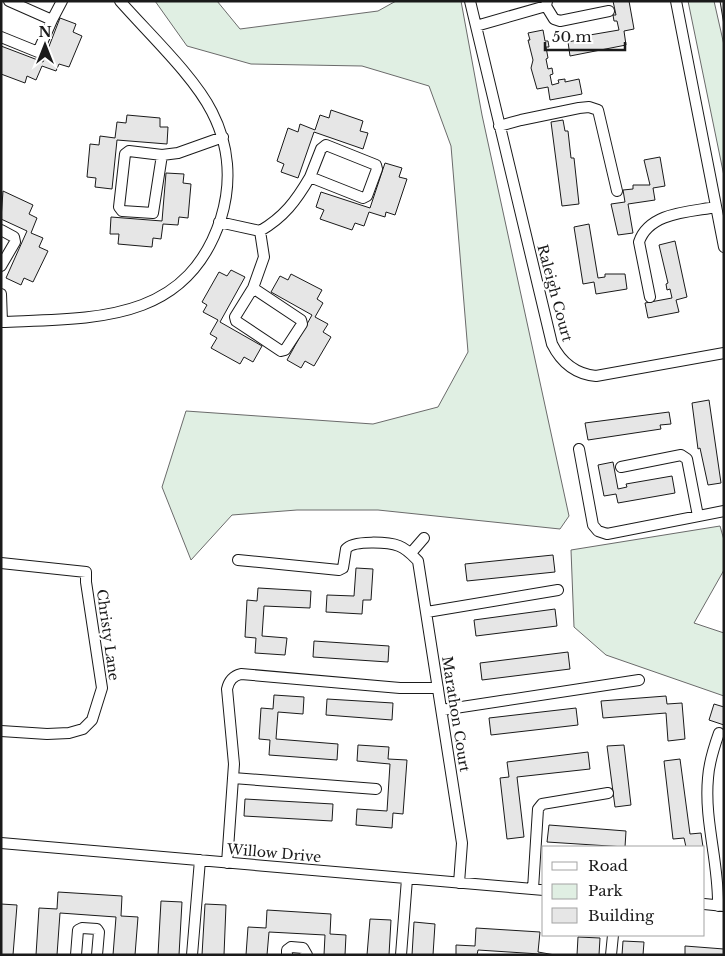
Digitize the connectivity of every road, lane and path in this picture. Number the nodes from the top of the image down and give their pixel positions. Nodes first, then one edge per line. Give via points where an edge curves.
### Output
1 (9, 1) edge
2 (62, 1) edge
3 (120, 1) edge
4 (470, 1) edge
5 (676, 1) edge
6 (546, 4) edge
7 (609, 11) dead end
8 (52, 20) junction
9 (476, 26) junction
10 (1, 37) edge
11 (500, 126) junction
12 (223, 137) junction
13 (162, 155) junction
14 (310, 177) junction
15 (617, 191) dead end
16 (716, 207) junction
17 (219, 222) junction
18 (722, 226) edge
19 (1, 230) edge
20 (260, 232) junction
21 (724, 247) edge
22 (1, 266) edge
23 (253, 288) junction
24 (1, 294) edge
25 (650, 297) dead end
26 (2, 322) edge
27 (724, 353) edge
28 (579, 449) dead end
29 (621, 467) dead end
30 (724, 511) edge
31 (698, 516) junction
32 (424, 538) dead end
33 (411, 553) junction
34 (238, 560) dead end
35 (1, 562) edge
36 (558, 590) dead end
37 (427, 612) junction
38 (638, 680) dead end
39 (438, 688) junction
40 (442, 710) junction
41 (1, 731) edge
42 (719, 732) dead end
43 (233, 778) junction
44 (376, 789) dead end
45 (608, 793) dead end
46 (1, 843) edge
47 (200, 860) junction
48 (227, 863) junction
49 (407, 879) junction
50 (459, 883) junction
51 (538, 890) edge
52 (705, 904) edge
53 (721, 906) edge
54 (613, 936) edge
55 (76, 955) edge
56 (97, 955) edge
57 (192, 955) edge
58 (287, 955) edge
59 (307, 955) edge
60 (401, 955) edge
61 (611, 955) edge

1 - 8 street
2 - 8 street
3 - 12 street via 197,88
4 - 9 street, Raleigh Court
5 - 16 street
6 - 7 street via 554,19 560,21
6 - 9 street
8 - 10 street via 38,52
9 - 11 street, Raleigh Court
11 - 15 street via 579,108 598,110
11 - 27 street, Raleigh Court via 552,344 560,358 578,372 596,376
12 - 13 street
12 - 17 street via 228,181
13 - 13 street via 155,210 149,214 122,211 119,208 125,154 128,151
14 - 14 street via 363,198 367,196 377,169 376,165 326,145 320,149
14 - 20 street via 286,213
16 - 18 street
16 - 25 street via 654,222 642,233 639,242
17 - 20 street
17 - 26 street via 211,245 193,269 172,289 146,304 105,316
18 - 21 street
19 - 22 street via 14,237 15,242
20 - 23 street via 264,257
23 - 23 street via 301,320 302,324 285,350 281,351 236,321 235,317
24 - 26 street
28 - 31 street via 592,525 598,532 607,534
29 - 31 street via 681,455 687,459
30 - 31 street
32 - 33 street
33 - 34 street via 398,545 355,542 346,549 343,568 339,570
33 - 37 street, Marathon Court via 420,568
35 - 41 street, Christy Lane via 86,572 102,688 92,720 83,729 47,734
36 - 37 street
37 - 39 street, Marathon Court
38 - 40 street
39 - 40 street, Marathon Court
39 - 43 street via 234,676 228,689
40 - 50 street, Marathon Court via 462,843
42 - 53 street via 709,768 707,795
43 - 44 street
43 - 48 street
45 - 51 street via 542,804 538,809
46 - 47 street, Willow Drive
47 - 48 street, Willow Drive
47 - 57 street
48 - 49 street, Willow Drive
49 - 50 street, Willow Drive
49 - 60 street
50 - 51 street, Willow Drive
52 - 53 street
54 - 61 street
55 - 56 street via 78,930 82,928 99,932
58 - 59 street via 291,947 303,948

